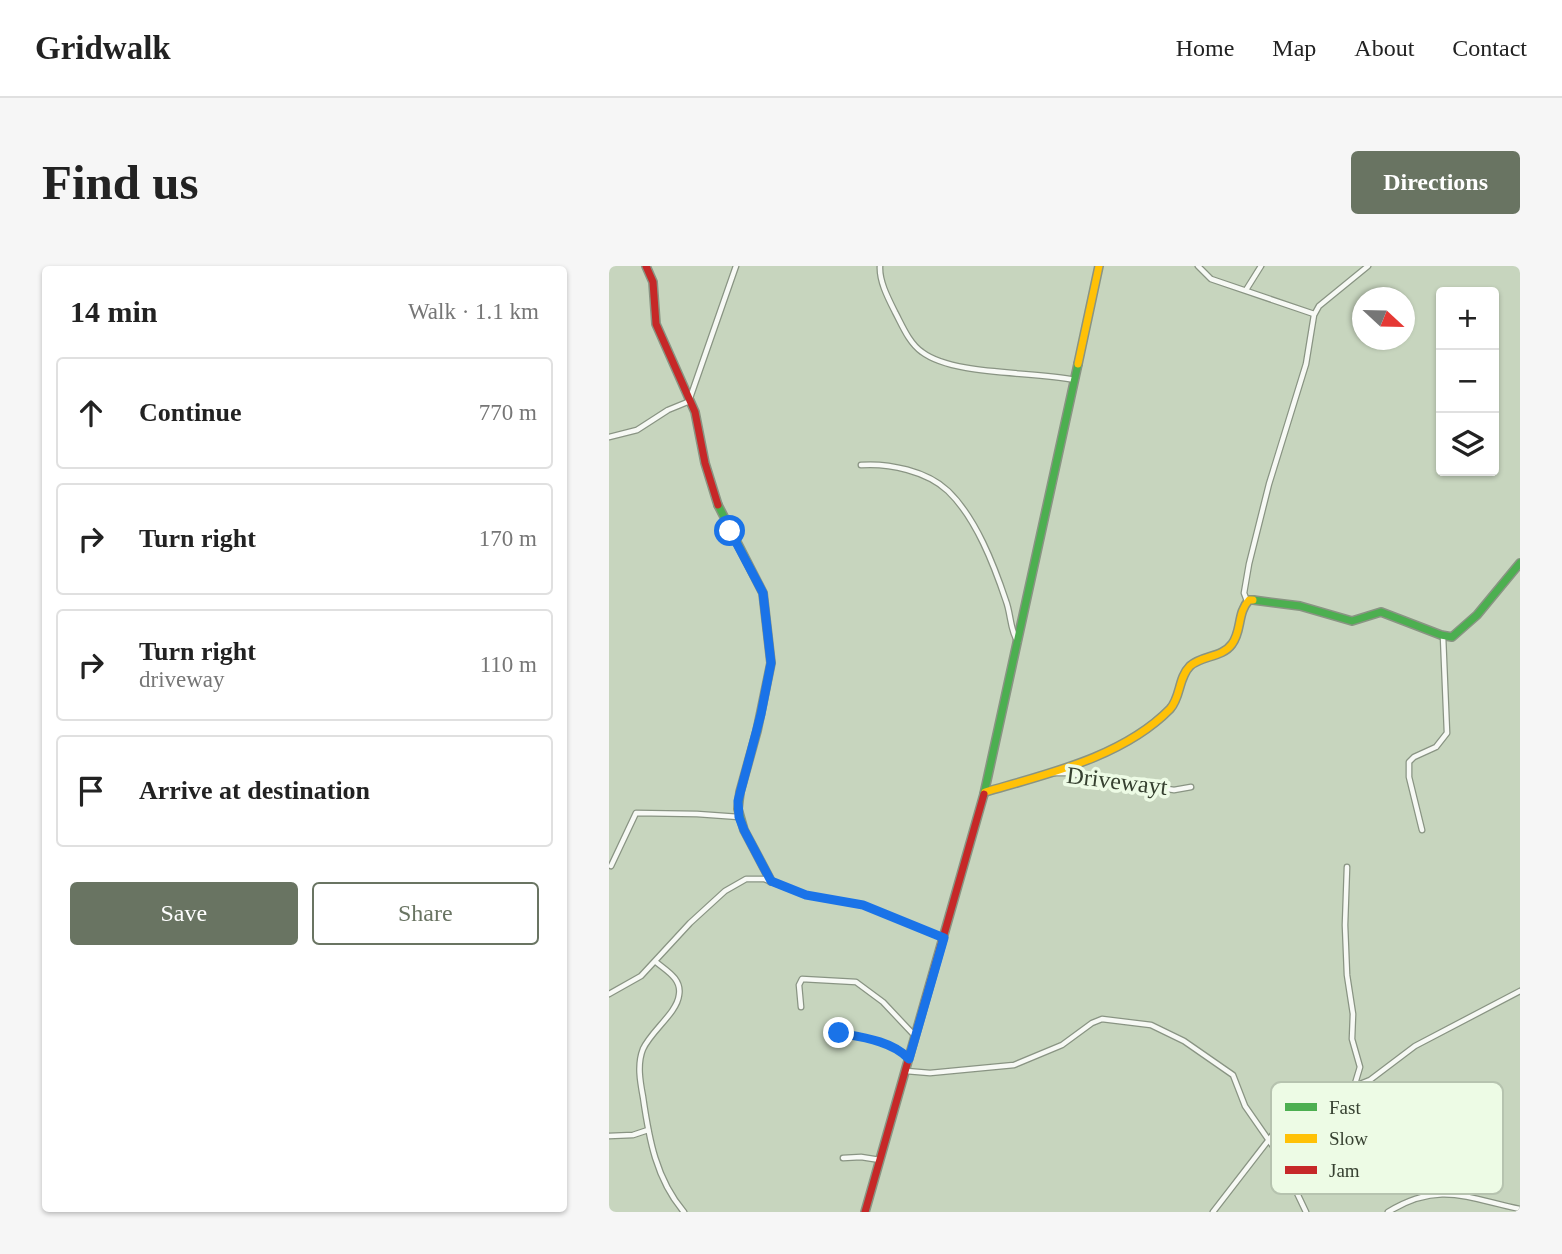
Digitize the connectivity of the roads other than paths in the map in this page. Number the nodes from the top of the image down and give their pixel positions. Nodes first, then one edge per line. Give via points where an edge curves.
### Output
1 (646, 266) edge
2 (736, 266) edge
3 (880, 266) edge
4 (1099, 266) edge
5 (1198, 266) edge
6 (1261, 266) edge
7 (1368, 266) edge
8 (1247, 290) junction
9 (1314, 314) junction
10 (1076, 381) junction
11 (690, 400) junction
12 (609, 437) edge
13 (861, 465) dead end
14 (1520, 563) edge
15 (1247, 601) junction
16 (1443, 636) junction
17 (1019, 643) junction
18 (1043, 774) junction
19 (1191, 787) dead end
20 (985, 792) junction
21 (739, 817) junction
22 (1422, 830) dead end
23 (611, 866) dead end
24 (1347, 867) dead end
25 (771, 881) junction
26 (944, 938) junction
27 (656, 962) junction
28 (1520, 991) edge
29 (609, 994) edge
30 (801, 1007) dead end
31 (839, 1033) dead end
32 (916, 1037) junction
33 (909, 1059) junction
34 (906, 1071) junction
35 (1356, 1082) edge
36 (1366, 1082) edge
37 (648, 1130) junction
38 (609, 1136) edge
39 (1269, 1140) junction
40 (1271, 1144) edge
41 (843, 1158) dead end
42 (880, 1160) junction
43 (1297, 1194) edge
44 (1430, 1194) edge
45 (1443, 1194) edge
46 (1520, 1209) edge
47 (684, 1212) edge
48 (865, 1212) edge
49 (1213, 1212) edge
50 (1306, 1212) edge
51 (1388, 1212) edge

1 - 11 street via 653,282 656,324
2 - 11 street
3 - 10 street via 892,305 923,352 968,368
4 - 10 street
5 - 8 street via 1210,278
6 - 8 street
7 - 9 street
8 - 9 street
9 - 15 street via 1299,388 1249,564
10 - 17 street
11 - 12 street via 637,430
11 - 21 street via 716,500 764,601 771,663 740,792
13 - 17 street via 888,466 926,478 948,491 987,552
14 - 16 street via 1459,632
15 - 16 street via 1280,602 1352,621 1381,612
15 - 18 street via 1233,644 1185,671 1176,702 1161,717 1126,740
16 - 22 street via 1447,733 1439,746 1411,759 1408,765
17 - 20 street
18 - 19 street, Drivewayt via 1174,790
18 - 20 street
20 - 26 street
21 - 23 street via 636,813
21 - 25 street
24 - 35 street via 1347,975 1352,1039 1360,1067
25 - 26 street via 806,895 863,905
25 - 27 street via 754,878 734,885 679,934
26 - 32 street
27 - 29 street
27 - 37 street via 677,981 680,991 641,1054 639,1077
28 - 36 street via 1415,1046
30 - 32 street via 802,979 856,982 883,1002
31 - 33 street via 870,1039
32 - 33 street
33 - 34 street
34 - 39 street via 1007,1066 1062,1045 1097,1020 1142,1023 1173,1034 1232,1074 1245,1105
34 - 42 street
37 - 38 street
37 - 47 street via 661,1175
39 - 40 street
39 - 49 street
41 - 42 street
42 - 48 street
43 - 50 street
44 - 51 street
45 - 46 street

